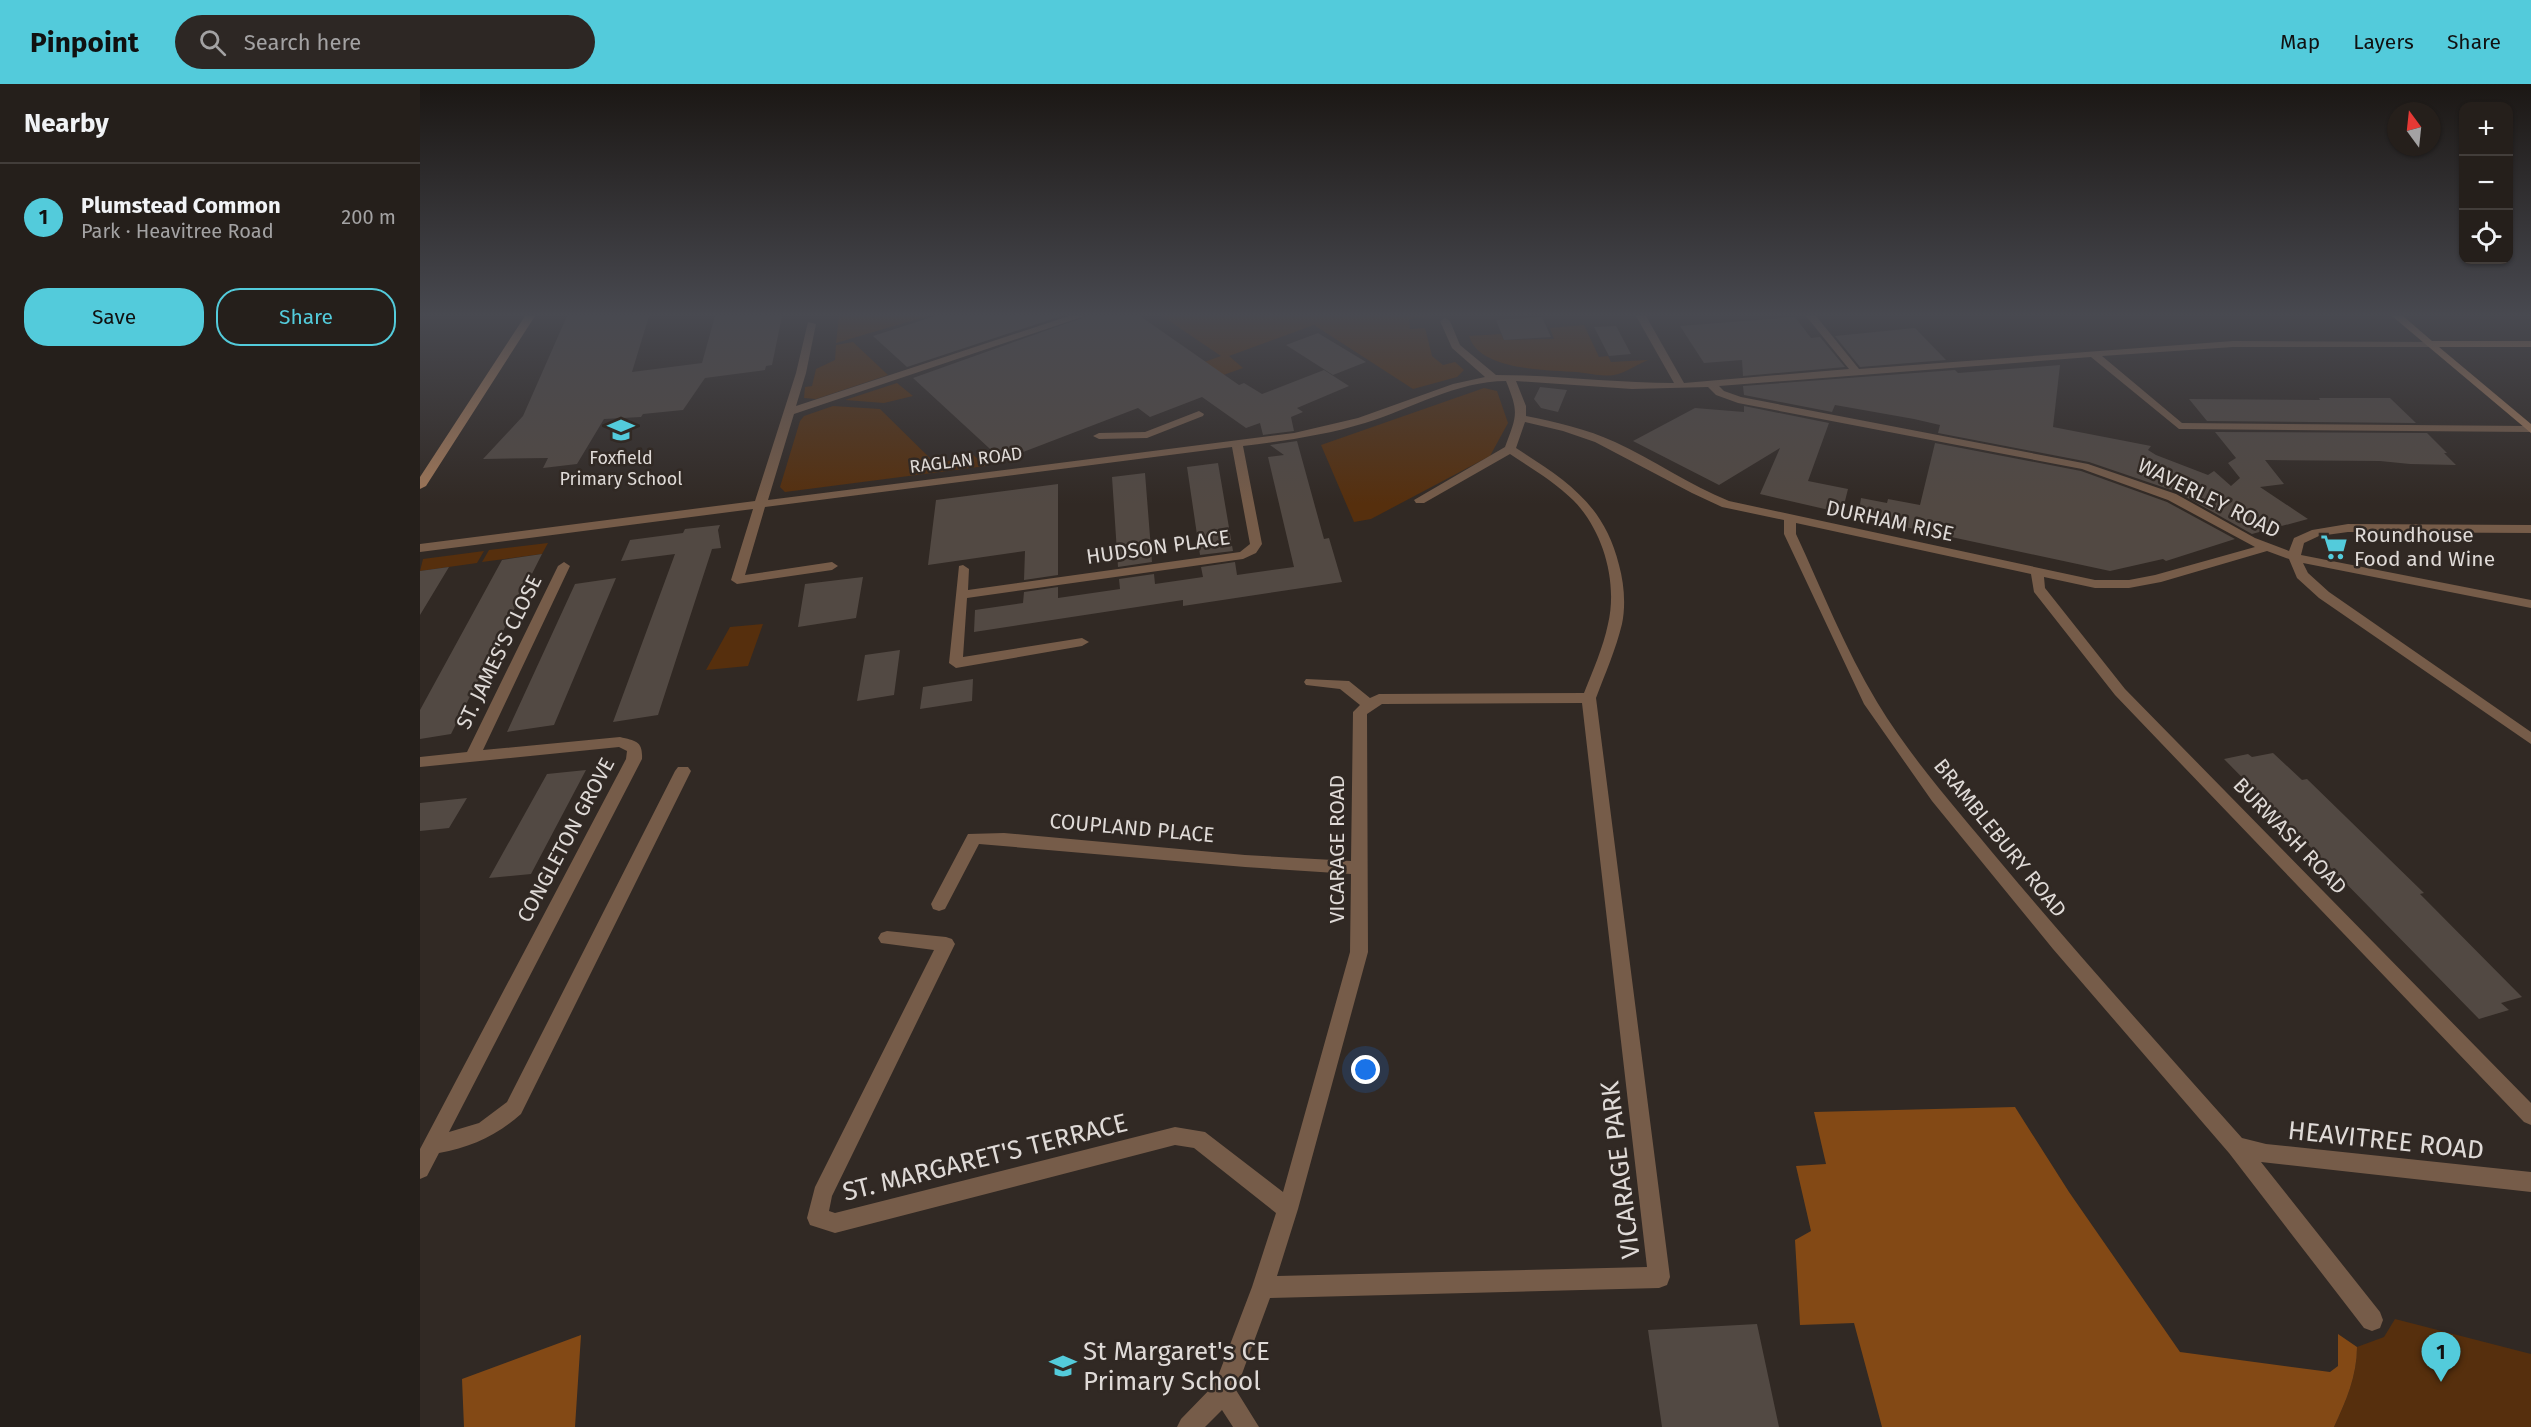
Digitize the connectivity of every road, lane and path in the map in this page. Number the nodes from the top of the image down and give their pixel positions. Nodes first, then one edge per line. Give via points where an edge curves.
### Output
1 (489, 379) edge
2 (799, 379) edge
3 (890, 379) edge
4 (1490, 379) edge
5 (1510, 379) edge
6 (1532, 379) edge
7 (1677, 379) edge
8 (1775, 379) edge
9 (2123, 379) edge
10 (2470, 379) edge
11 (1711, 384) junction
12 (1681, 386) junction
13 (789, 412) junction
14 (1199, 414) dead end
15 (1521, 418) junction
16 (2530, 430) edge
17 (1147, 435) junction
18 (1099, 436) dead end
19 (1237, 444) junction
20 (1510, 449) junction
21 (1151, 455) junction
22 (420, 486) edge
23 (1420, 500) dead end
24 (760, 505) junction
25 (1790, 520) junction
26 (2531, 529) edge
27 (420, 548) edge
28 (2264, 548) junction
29 (2294, 558) junction
30 (564, 566) dead end
31 (832, 566) dead end
32 (963, 569) dead end
33 (2037, 574) junction
34 (961, 595) junction
35 (2531, 604) edge
36 (1082, 642) dead end
37 (1311, 682) dead end
38 (1589, 698) junction
39 (1369, 705) junction
40 (2531, 739) edge
41 (472, 757) junction
42 (420, 762) edge
43 (683, 771) dead end
44 (1359, 868) junction
45 (939, 904) dead end
46 (887, 938) dead end
47 (2531, 1116) edge
48 (433, 1145) junction
49 (2236, 1146) junction
50 (420, 1169) edge
51 (2531, 1182) edge
52 (1288, 1209) junction
53 (1263, 1287) junction
54 (2372, 1320) dead end
55 (1224, 1392) junction
56 (1189, 1427) edge
57 (1247, 1427) edge

1 - 22 street
2 - 13 street
3 - 13 street
4 - 19 street, RAGLAN ROAD via 1457,386 1361,421
5 - 15 street via 1521,406
6 - 12 street
7 - 12 street
8 - 11 street
9 - 16 street via 2179,426
10 - 16 street
11 - 12 street
11 - 28 street, WAVERLEY ROAD via 1720,393 1738,400 2060,461 2117,476 2172,497
13 - 24 street
14 - 17 street
15 - 20 street
15 - 25 street, DURHAM RISE via 1557,425 1611,444 1726,504
17 - 18 street
17 - 21 street
19 - 21 street, RAGLAN ROAD
19 - 34 street, HUDSON PLACE via 1256,544 1244,555
20 - 23 street
20 - 38 street via 1582,501 1601,525 1611,551 1617,583 1615,623
21 - 24 street, RAGLAN ROAD
24 - 27 street, RAGLAN ROAD
24 - 31 street via 737,580
25 - 33 street, DURHAM RISE
25 - 49 street, BRAMBLEBURY ROAD via 1790,534 1844,653 1900,747 2059,944
26 - 29 street via 2348,528 2316,533 2298,542
28 - 29 street, WAVERLEY ROAD
28 - 33 street, DURHAM RISE via 2129,584 2096,584
29 - 35 street
29 - 40 street, WAVERLEY ROAD via 2302,575 2324,595
30 - 41 street, ST. JAMES'S CLOSE
32 - 34 street
33 - 47 street, BURWASH ROAD via 2039,589 2120,692
34 - 36 street via 956,663
37 - 39 street via 1344,684
38 - 39 street via 1379,699
38 - 53 street, VICARAGE PARK via 1659,1277
39 - 44 street, VICARAGE ROAD via 1360,712
41 - 42 street, CONGLETON GROVE
41 - 48 street, CONGLETON GROVE via 620,742 635,748 634,759
43 - 48 street via 514,1108 490,1129
44 - 45 street, COUPLAND PLACE via 974,838
44 - 52 street, VICARAGE ROAD via 1359,952
46 - 52 street, ST. MARGARET'S TERRACE via 946,944 822,1194 818,1218 835,1223 1175,1136 1198,1139
48 - 50 street, CONGLETON GROVE
49 - 51 street, HEAVITREE ROAD via 2266,1154
49 - 54 street, BRAMBLEBURY ROAD
52 - 53 street, VICARAGE ROAD
53 - 55 street, VICARAGE ROAD
55 - 56 street
55 - 57 street

